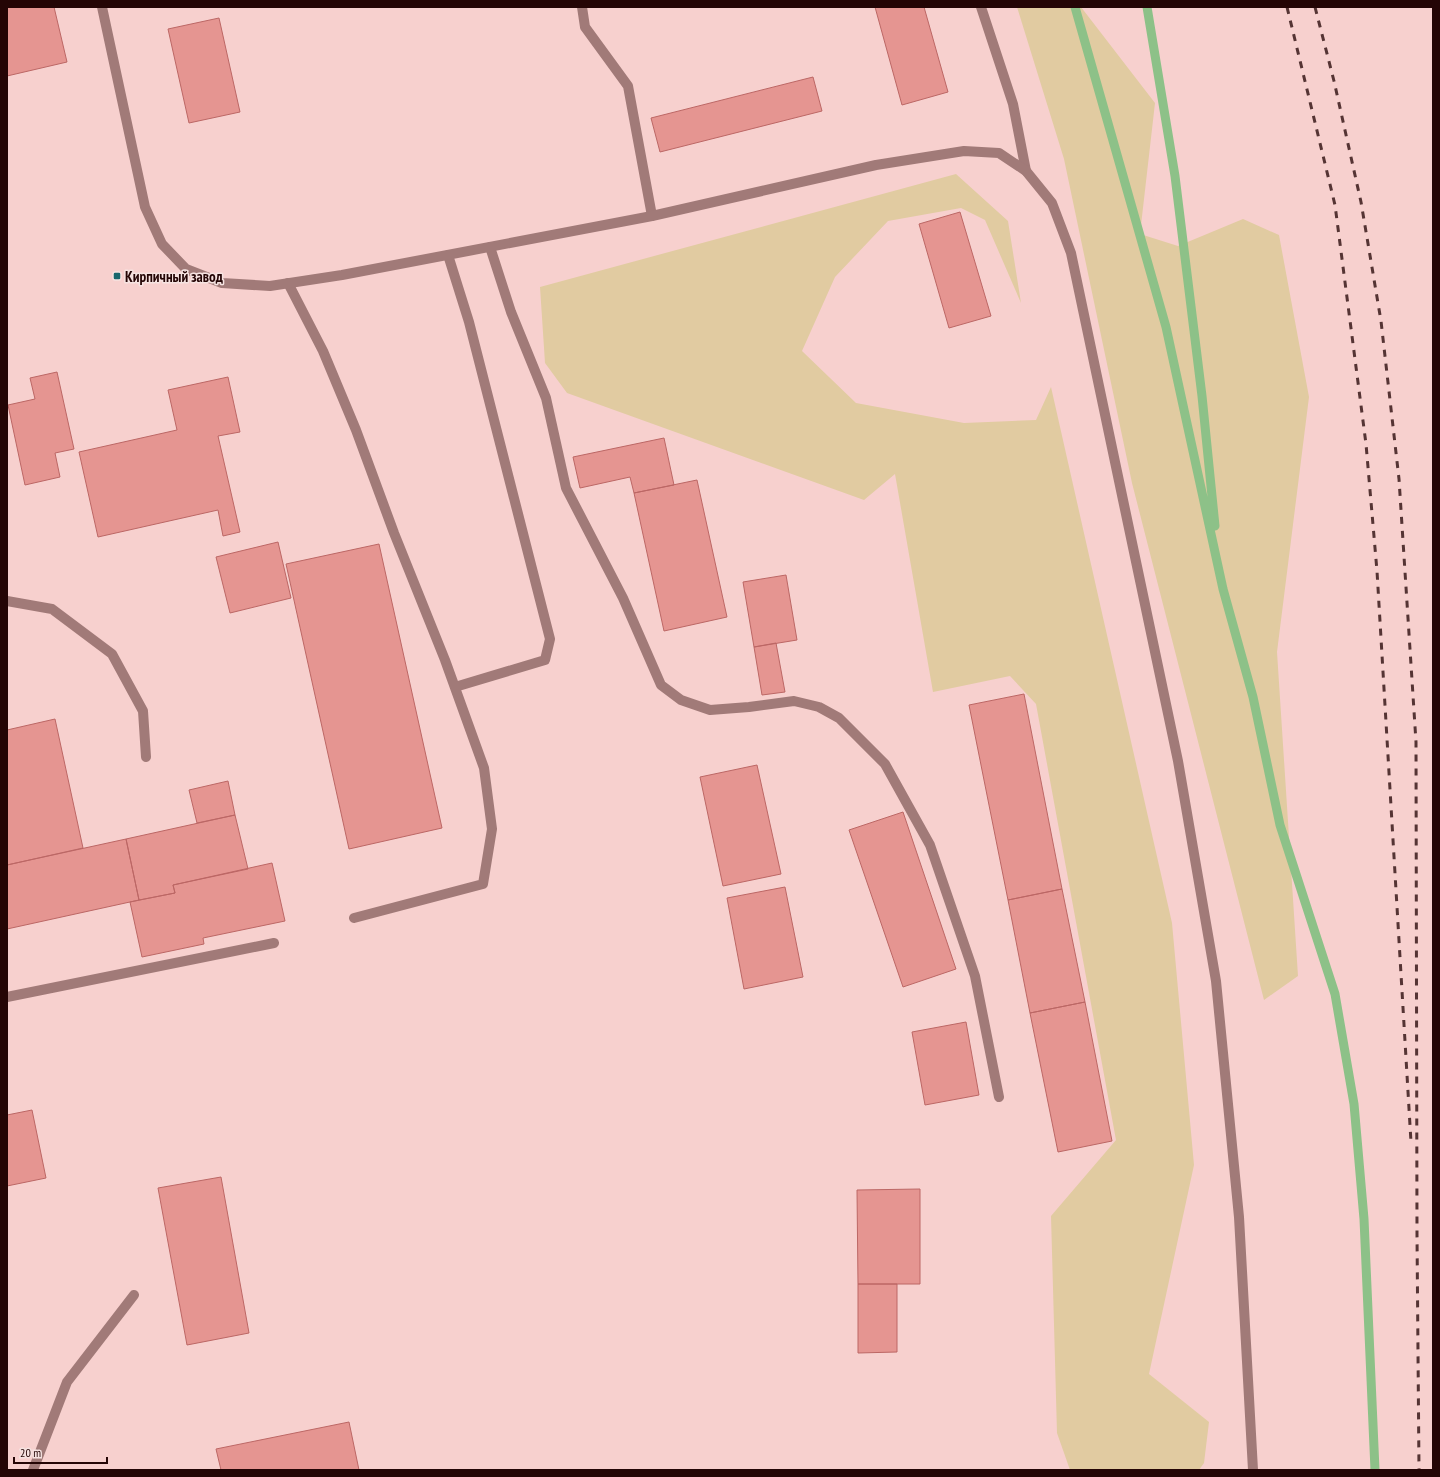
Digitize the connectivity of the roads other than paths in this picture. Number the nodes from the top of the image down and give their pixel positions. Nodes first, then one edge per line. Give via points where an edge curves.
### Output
1 (102, 7) edge
2 (582, 7) edge
3 (982, 7) edge
4 (1026, 171) junction
5 (652, 216) junction
6 (490, 247) junction
7 (448, 255) junction
8 (288, 283) junction
9 (7, 601) edge
10 (455, 687) junction
11 (146, 757) dead end
12 (354, 918) dead end
13 (274, 943) dead end
14 (7, 997) edge
15 (999, 1097) dead end
16 (134, 1295) dead end
17 (33, 1470) edge
18 (1253, 1470) edge

1 - 8 street via 144,207 162,244 186,269 222,283 270,286
2 - 5 street via 585,27 628,86
3 - 4 street via 1013,104
4 - 5 street via 999,153 964,151 876,166
4 - 18 street via 1052,203 1071,253 1178,760 1216,981 1239,1216
5 - 6 street
6 - 7 street
6 - 15 street via 511,312 546,398 566,488 623,598 661,684 681,700 710,710 794,701 819,707 838,718 885,764 930,845 975,976
7 - 8 street
7 - 10 street via 469,322 550,639 545,660
8 - 10 street via 323,351 356,430
9 - 11 street via 52,609 112,654 143,711
10 - 12 street via 484,768 492,829 483,884
13 - 14 street
16 - 17 street via 67,1382

